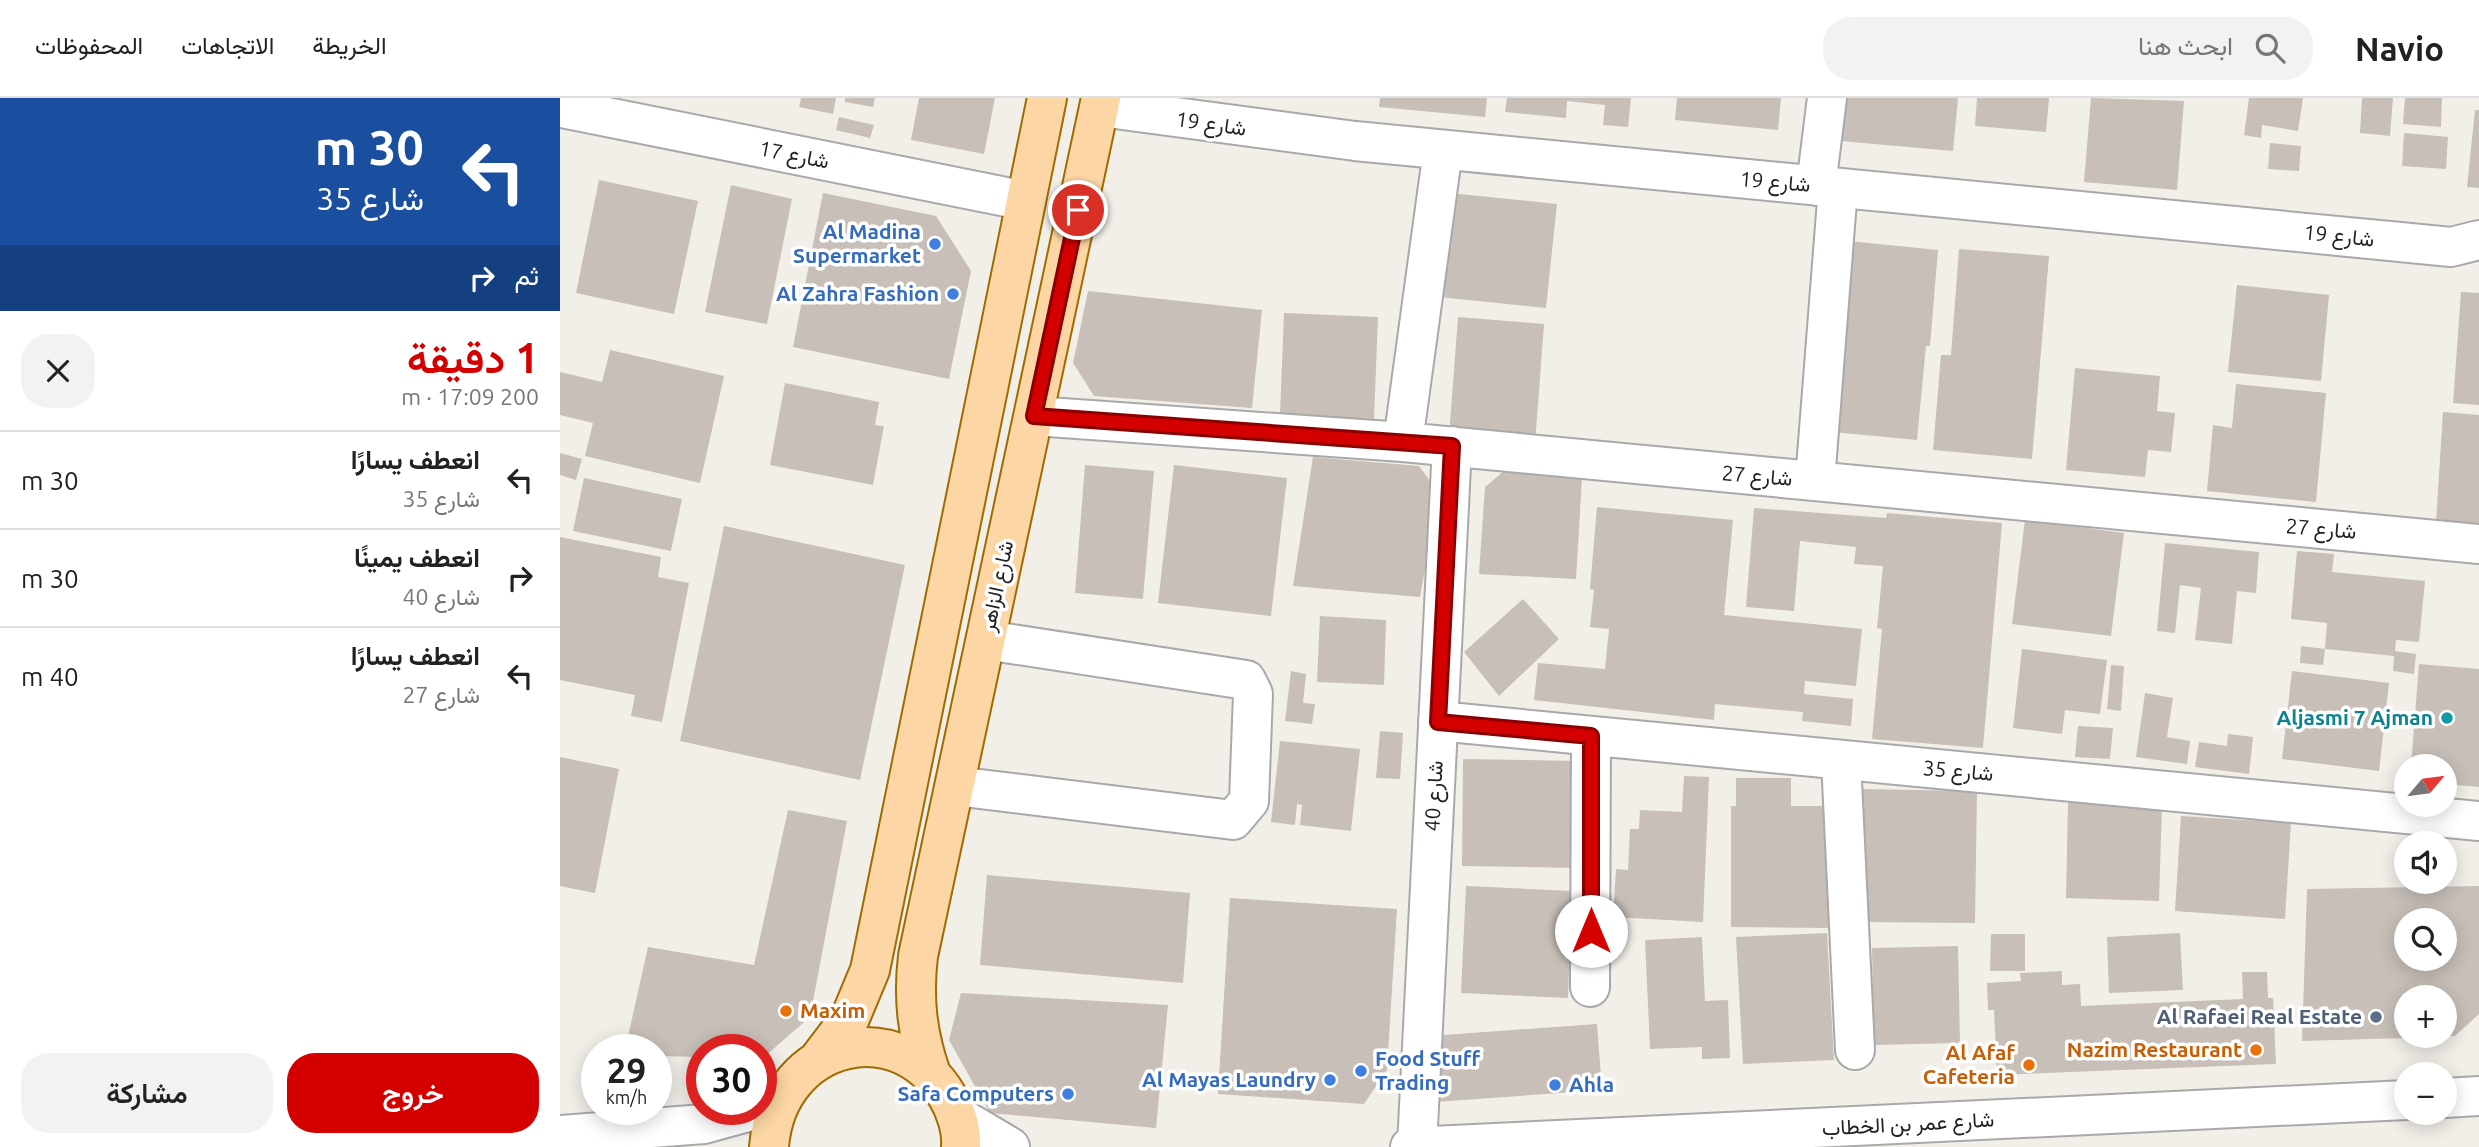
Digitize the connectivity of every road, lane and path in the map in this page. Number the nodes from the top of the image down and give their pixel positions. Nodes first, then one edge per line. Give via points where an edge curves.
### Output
1 (1047, 98) edge
2 (1827, 98) edge
3 (1100, 102) edge
4 (562, 108) edge
5 (1443, 150) junction
6 (1827, 187) junction
7 (1026, 201) junction
8 (2470, 249) edge
9 (1034, 416) junction
10 (1403, 442) junction
11 (1452, 446) junction
12 (1815, 481) junction
13 (2479, 544) edge
14 (986, 640) junction
15 (1438, 722) junction
16 (1591, 736) junction
17 (1841, 760) junction
18 (955, 786) junction
19 (2479, 821) edge
20 (1590, 987) dead end
21 (1855, 1049) dead end
22 (819, 1059) junction
23 (931, 1074) junction
24 (777, 1094) edge
25 (2479, 1096) edge
26 (2457, 1097) edge
27 (2394, 1101) edge
28 (691, 1125) edge
29 (771, 1125) edge
30 (959, 1131) edge
31 (2048, 1132) edge
32 (560, 1135) edge
33 (1833, 1137) edge
34 (1550, 1144) edge
35 (769, 1147) edge
36 (1010, 1147) edge
37 (1410, 1147) edge
38 (1417, 1147) edge

1 - 7 main road
2 - 6 street
3 - 5 street, شارع 19 via 1266,131
3 - 9 main road, شارع الزاهر
4 - 7 street, شارع 17
5 - 6 street, شارع 19
5 - 10 street
6 - 8 street, شارع 19
6 - 12 street
7 - 22 main road via 870,971 850,1018
9 - 10 street, شارع 27
9 - 14 main road, شارع الزاهر
10 - 11 street, شارع 27
11 - 12 street, شارع 27
11 - 15 street, شارع 40
12 - 13 street, شارع 27
14 - 18 main road, شارع الزاهر
14 - 18 street via 1245,680 1253,694 1249,801 1233,820
15 - 16 street, شارع 35
15 - 38 street, شارع 40
16 - 17 street, شارع 35
16 - 20 street
17 - 19 street, شارع 35
17 - 21 street
18 - 23 main road, شارع الزاهر via 915,979 917,1028
22 - 23 main road via 866,1048 889,1051
22 - 24 main road
23 - 30 main road via 946,1093
25 - 26 street
27 - 31 street, شارع عمر بن الخطاب
28 - 32 street
29 - 35 main road
30 - 36 street
31 - 33 street, شارع عمر بن الخطاب
33 - 34 street, شارع عمر بن الخطاب
34 - 38 street, شارع عمر بن الخطاب
37 - 38 street, شارع عمر بن الخطاب

